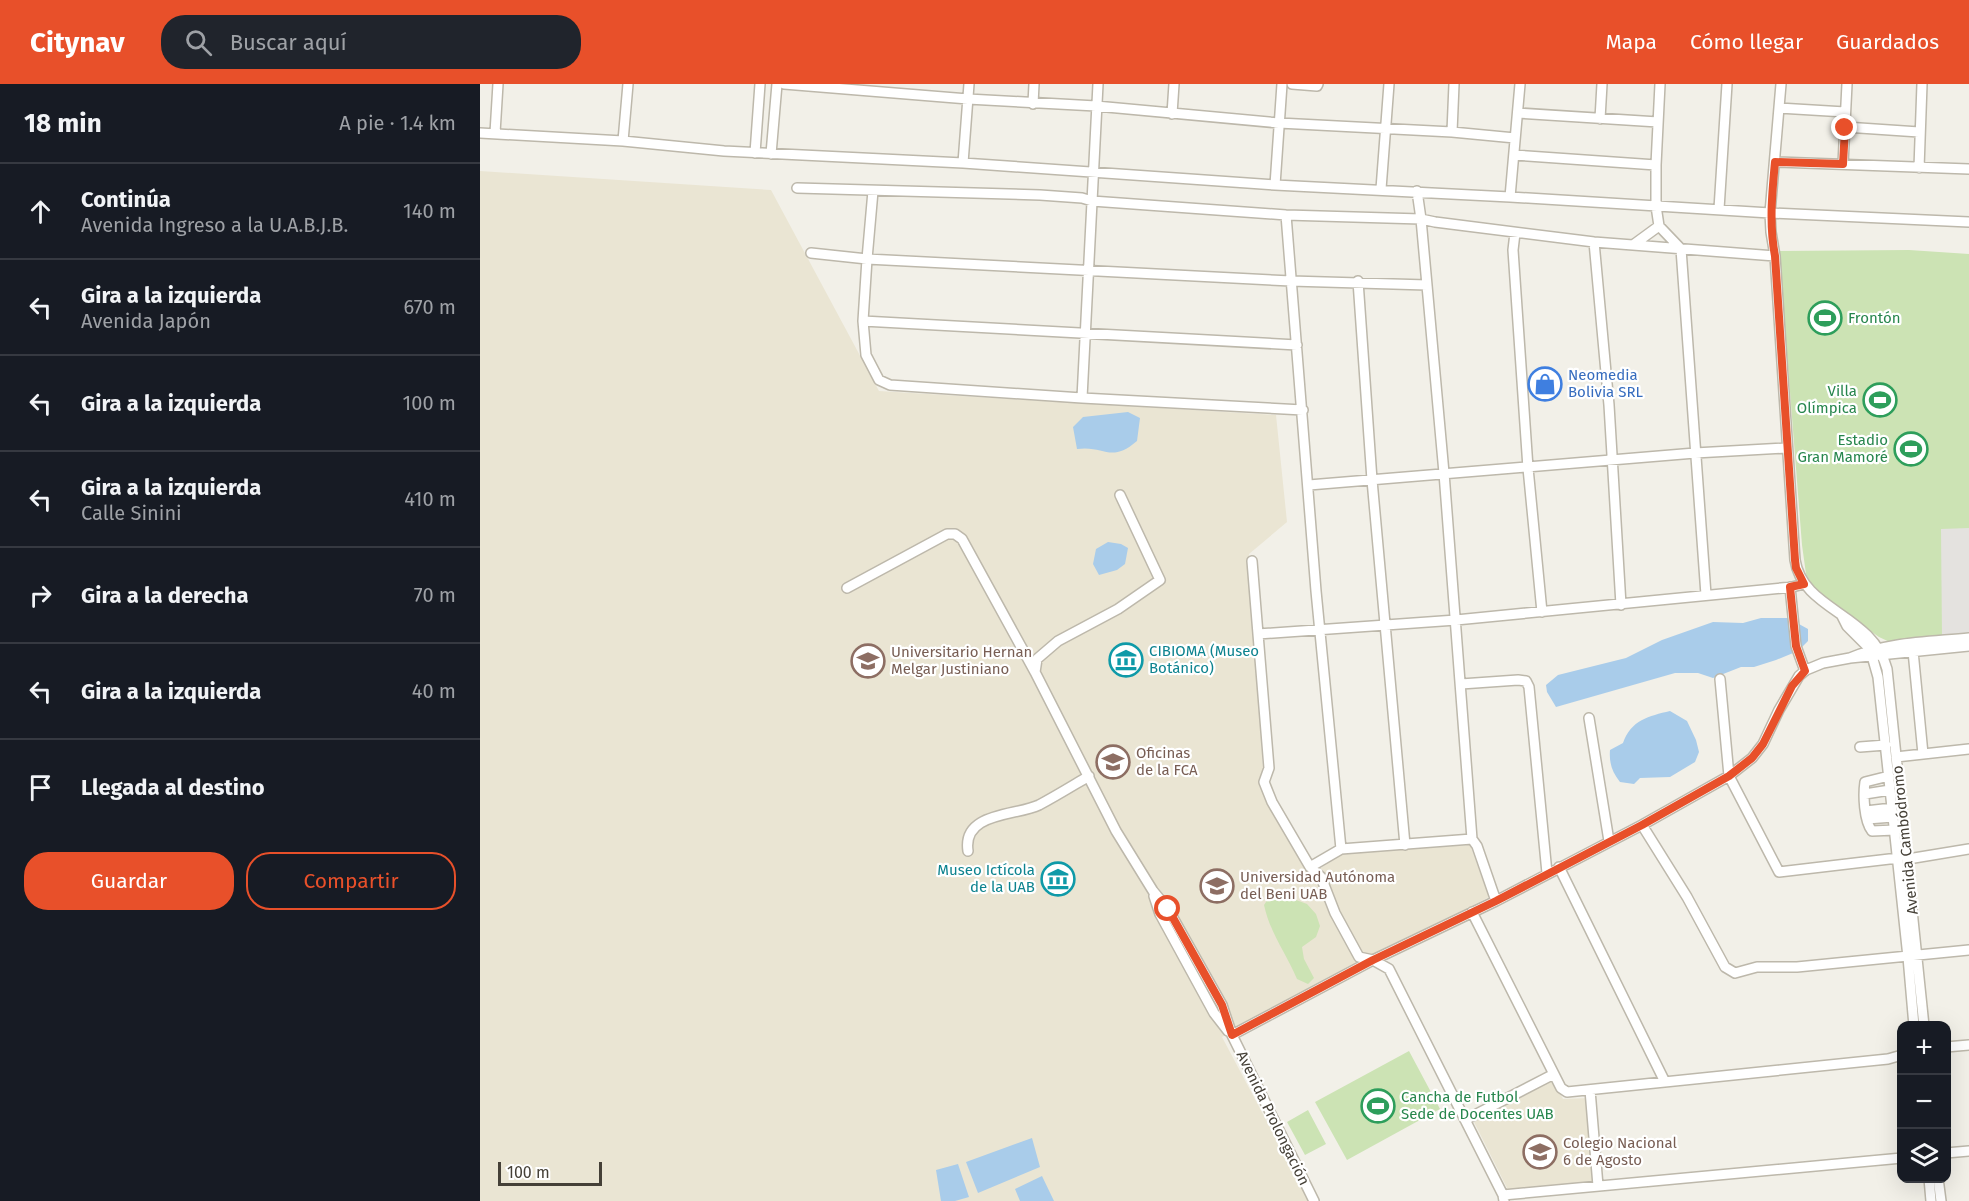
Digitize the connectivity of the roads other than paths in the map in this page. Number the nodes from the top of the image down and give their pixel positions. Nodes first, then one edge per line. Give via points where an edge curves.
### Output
1 (498, 84) edge
2 (628, 84) edge
3 (760, 84) edge
4 (777, 84) edge
5 (784, 84) edge
6 (969, 84) edge
7 (1034, 84) edge
8 (1098, 84) edge
9 (1174, 84) edge
10 (1282, 84) edge
11 (1292, 84) edge
12 (1318, 84) edge
13 (1389, 84) edge
14 (1454, 84) edge
15 (1520, 84) edge
16 (1602, 84) edge
17 (1660, 84) edge
18 (1727, 84) edge
19 (1780, 84) edge
20 (1847, 84) edge
21 (1922, 84) edge
22 (837, 86) edge
23 (905, 89) edge
24 (968, 99) junction
25 (1033, 104) junction
26 (1096, 106) junction
27 (1779, 108) junction
28 (1845, 112) junction
29 (1518, 113) junction
30 (1172, 114) junction
31 (1600, 119) junction
32 (1658, 122) junction
33 (1279, 123) junction
34 (1386, 128) junction
35 (1845, 128) junction
36 (1452, 132) junction
37 (1918, 132) junction
38 (480, 133) edge
39 (495, 133) junction
40 (1515, 138) junction
41 (623, 141) junction
42 (755, 153) junction
43 (771, 154) junction
44 (1514, 155) junction
45 (1775, 162) junction
46 (963, 164) junction
47 (1843, 164) junction
48 (1656, 165) junction
49 (1918, 168) junction
50 (1969, 169) edge
51 (1093, 172) junction
52 (1275, 185) junction
53 (797, 188) dead end
54 (1381, 189) junction
55 (873, 191) junction
56 (1417, 191) junction
57 (1510, 197) junction
58 (1092, 201) junction
59 (1656, 206) junction
60 (1719, 209) junction
61 (1286, 215) junction
62 (1770, 216) junction
63 (1421, 219) junction
64 (1969, 222) edge
65 (1659, 226) junction
66 (1515, 233) junction
67 (1594, 242) junction
68 (1634, 245) junction
69 (1681, 249) junction
70 (811, 253) dead end
71 (1775, 256) junction
72 (867, 259) junction
73 (1089, 270) junction
74 (1292, 281) junction
75 (1358, 281) junction
76 (1427, 285) junction
77 (863, 321) junction
78 (1085, 334) junction
79 (1297, 345) junction
80 (1082, 398) junction
81 (1303, 410) junction
82 (1786, 448) junction
83 (1695, 453) junction
84 (1611, 460) junction
85 (1528, 468) junction
86 (1444, 473) junction
87 (1372, 480) junction
88 (1309, 485) junction
89 (1120, 495) dead end
90 (1252, 561) dead end
91 (1804, 584) junction
92 (1790, 587) junction
93 (847, 588) dead end
94 (1706, 595) junction
95 (1621, 605) junction
96 (1542, 612) junction
97 (1456, 620) junction
98 (1385, 626) junction
99 (1320, 630) junction
100 (1258, 634) junction
101 (1969, 638) edge
102 (1969, 646) edge
103 (1913, 651) junction
104 (1876, 652) junction
105 (1805, 671) junction
106 (1035, 672) junction
107 (1720, 679) dead end
108 (1461, 684) junction
109 (1589, 718) dead end
110 (1886, 745) junction
111 (1860, 747) dead end
112 (1969, 749) edge
113 (1923, 754) junction
114 (1896, 757) junction
115 (1089, 776) junction
116 (1729, 776) junction
117 (1889, 776) junction
118 (1890, 790) junction
119 (1865, 794) junction
120 (1893, 812) junction
121 (1867, 815) junction
122 (1642, 825) junction
123 (1895, 830) junction
124 (1472, 839) junction
125 (1609, 841) junction
126 (1405, 845) junction
127 (1341, 849) junction
128 (1969, 849) edge
129 (968, 851) dead end
130 (1898, 858) junction
131 (1908, 859) junction
132 (1310, 867) junction
133 (1559, 867) junction
134 (1547, 873) junction
135 (1496, 901) junction
136 (1472, 912) junction
137 (1969, 950) edge
138 (1913, 956) junction
139 (1373, 960) junction
140 (1914, 1021) edge
141 (1923, 1021) edge
142 (1232, 1035) junction
143 (1969, 1045) edge
144 (1951, 1047) edge
145 (1897, 1056) edge
146 (1554, 1074) junction
147 (1665, 1082) junction
148 (1590, 1090) junction
149 (1465, 1120) junction
150 (1969, 1151) edge
151 (1951, 1153) edge
152 (1897, 1158) edge
153 (1929, 1183) edge
154 (1939, 1183) edge
155 (1598, 1186) junction
156 (1504, 1198) edge
157 (1314, 1201) edge
158 (1931, 1201) edge
159 (1941, 1201) edge

1 - 39 street
2 - 41 street
3 - 42 street
4 - 43 street
5 - 22 street
6 - 24 street
7 - 25 street
8 - 26 street
9 - 30 street
10 - 33 street
11 - 12 street
13 - 34 street
14 - 36 street
15 - 29 street
16 - 31 street
17 - 32 street
18 - 60 street
19 - 27 street
20 - 28 street
21 - 37 street
22 - 23 street
23 - 24 street
24 - 25 street
24 - 46 street
25 - 26 street
26 - 30 street
26 - 51 street
27 - 28 street
27 - 45 street
28 - 35 street
29 - 31 street
29 - 40 street
30 - 33 street
31 - 32 street
32 - 48 street
33 - 34 street
33 - 52 street
34 - 36 street
34 - 54 street
35 - 37 street
35 - 47 street
36 - 40 street
37 - 49 street
38 - 39 street
39 - 41 street
40 - 44 street
41 - 42 street
42 - 43 street
43 - 46 street
44 - 48 street
44 - 57 street
45 - 47 street
45 - 62 street
46 - 51 street
47 - 49 street
48 - 59 street
49 - 50 street
51 - 52 street
51 - 58 street
52 - 54 street
53 - 55 street
54 - 56 street
55 - 58 street via 1040,195
55 - 72 street
56 - 57 street
56 - 63 street
57 - 59 street
58 - 61 street
58 - 73 street
59 - 60 street
59 - 65 street
60 - 62 street
61 - 63 street
61 - 74 street
62 - 64 street
62 - 71 street
63 - 66 street
63 - 76 street
65 - 68 street
65 - 69 street
66 - 67 street
66 - 85 street
67 - 68 street
67 - 84 street
68 - 69 street
69 - 71 street
69 - 83 street
70 - 72 street
71 - 82 street
72 - 73 street
72 - 77 street
73 - 74 street
73 - 78 street
74 - 75 street
74 - 79 street
75 - 76 street
75 - 87 street
76 - 86 street
77 - 78 street
77 - 80 street via 866,355 879,380 890,385
78 - 79 street
78 - 80 street
79 - 81 street
80 - 81 street
81 - 88 street
82 - 83 street
82 - 91 street via 1796,568
83 - 84 street
83 - 94 street
84 - 85 street
84 - 95 street
85 - 86 street
85 - 96 street
86 - 87 street
86 - 97 street
87 - 88 street
87 - 98 street
88 - 99 street
89 - 106 street via 1160,580 1118,609 1058,641 1037,659
90 - 100 street
91 - 92 street
91 - 104 street
92 - 94 street
92 - 105 street via 1796,646
93 - 106 street, Avenida Prolongación via 947,534 955,534 962,539
94 - 95 street
95 - 96 street
96 - 97 street
97 - 98 street
97 - 108 street
98 - 99 street
98 - 126 street
99 - 100 street
99 - 127 street
100 - 132 street via 1269,768 1264,782
101 - 104 street
102 - 103 street
103 - 104 street
103 - 113 street
104 - 105 street via 1823,663
104 - 110 street, Avenida Cambódromo
104 - 114 street, Avenida Cambódromo via 1887,669
105 - 116 street via 1792,686 1763,744
106 - 115 street, Avenida Prolongación
107 - 116 street
108 - 124 street
108 - 134 street via 1518,680 1526,681 1529,687
109 - 125 street
110 - 111 street
110 - 117 street, Avenida Cambódromo
112 - 113 street
113 - 114 street
114 - 131 street, Avenida Cambódromo
115 - 129 street via 1039,805 986,820 968,837
115 - 142 street, Avenida Prolongación via 1116,831 1153,891 1160,914 1208,1003
116 - 122 street
116 - 130 street via 1779,872
117 - 118 street, Avenida Cambódromo
117 - 119 street via 1865,782
118 - 119 street
118 - 120 street, Avenida Cambódromo
119 - 121 street
120 - 121 street
120 - 123 street, Avenida Cambódromo
121 - 123 street via 1872,831
122 - 125 street
122 - 138 street via 1725,967 1735,973 1756,967
123 - 130 street, Avenida Cambódromo
124 - 126 street
124 - 135 street
125 - 133 street
126 - 127 street
127 - 132 street
128 - 131 street
130 - 138 street, Avenida Cambódromo
131 - 138 street, Avenida Cambódromo
132 - 139 street via 1321,877 1359,957
133 - 134 street
133 - 147 street
134 - 135 street
135 - 136 street
136 - 139 street
136 - 146 street
137 - 138 street
138 - 140 street, Avenida Cambódromo
138 - 141 street, Avenida Cambódromo
139 - 142 street
139 - 149 street via 1389,969
142 - 157 street, Avenida Prolongación
143 - 144 street
145 - 147 street
146 - 148 street via 1567,1092
146 - 149 street
147 - 148 street
148 - 155 street
149 - 156 street
150 - 151 street
152 - 155 street
153 - 158 street
154 - 159 street
155 - 156 street

